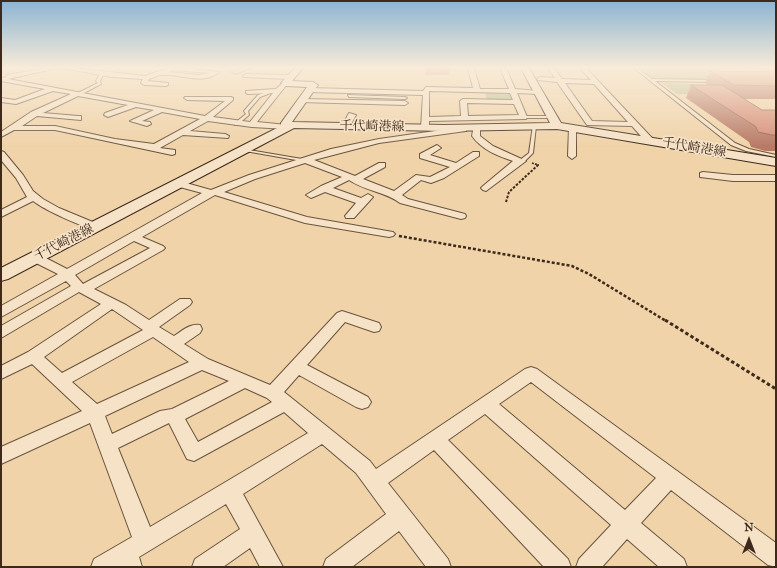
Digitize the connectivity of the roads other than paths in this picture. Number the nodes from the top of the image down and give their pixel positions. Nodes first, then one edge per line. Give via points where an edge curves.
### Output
1 (37, 95) edge
2 (77, 95) edge
3 (81, 95) edge
4 (264, 95) edge
5 (273, 95) edge
6 (306, 95) edge
7 (426, 95) edge
8 (514, 95) edge
9 (538, 95) edge
10 (570, 95) edge
11 (607, 95) edge
12 (670, 95) edge
13 (349, 96) dead end
14 (187, 98) dead end
15 (1, 100) edge
16 (405, 100) joint
17 (302, 101) junction
18 (517, 102) junction
19 (135, 105) junction
20 (161, 110) junction
21 (34, 114) junction
22 (108, 115) dead end
23 (523, 117) junction
24 (546, 117) dead end
25 (78, 118) dead end
26 (206, 119) junction
27 (147, 124) dead end
28 (236, 124) junction
29 (425, 124) junction
30 (472, 124) junction
31 (634, 124) junction
32 (252, 125) junction
33 (534, 126) junction
34 (557, 126) junction
35 (287, 127) junction
36 (12, 128) junction
37 (572, 129) junction
38 (182, 132) junction
39 (1, 135) edge
40 (225, 136) dead end
41 (650, 141) junction
42 (155, 147) junction
43 (437, 148) dead end
44 (245, 150) junction
45 (172, 152) dead end
46 (1, 154) edge
47 (476, 154) dead end
48 (572, 156) dead end
49 (776, 156) edge
50 (303, 160) junction
51 (521, 160) junction
52 (776, 162) edge
53 (382, 165) dead end
54 (456, 166) junction
55 (703, 175) dead end
56 (776, 178) edge
57 (352, 179) junction
58 (179, 184) junction
59 (324, 188) junction
60 (486, 188) dead end
61 (378, 190) junction
62 (213, 193) junction
63 (312, 194) dead end
64 (396, 195) junction
65 (34, 197) junction
66 (362, 202) junction
67 (1, 214) edge
68 (350, 216) dead end
69 (461, 216) dead end
70 (96, 227) junction
71 (389, 234) road end
72 (133, 237) junction
73 (36, 258) junction
74 (67, 274) junction
75 (1, 275) edge
76 (82, 288) junction
77 (185, 302) dead end
78 (112, 303) junction
79 (1, 312) edge
80 (374, 327) dead end
81 (151, 329) junction
82 (194, 329) dead end
83 (1, 333) edge
84 (173, 344) junction
85 (33, 356) junction
86 (202, 364) junction
87 (296, 367) junction
88 (1, 373) edge
89 (61, 381) junction
90 (244, 381) junction
91 (279, 398) junction
92 (362, 402) dead end
93 (486, 404) junction
94 (95, 413) junction
95 (174, 416) junction
96 (322, 434) junction
97 (435, 439) junction
98 (107, 445) junction
99 (1, 456) edge
100 (670, 477) junction
101 (375, 481) junction
102 (230, 491) junction
103 (401, 516) junction
104 (625, 524) junction
105 (253, 533) junction
106 (145, 541) junction
107 (776, 557) edge
108 (129, 559) edge
109 (102, 567) edge
110 (203, 567) edge
111 (272, 567) edge
112 (334, 567) edge
113 (440, 567) edge
114 (560, 567) edge
115 (587, 567) edge
116 (676, 567) edge

1 - 15 street via 16,102
2 - 21 street
3 - 19 street
4 - 28 lane via 259,96 246,111 248,114
5 - 32 street
6 - 17 main road
7 - 29 street
8 - 18 street
9 - 34 main road
10 - 31 street via 590,123
11 - 31 street
12 - 49 lane via 733,144
13 - 16 lane
14 - 26 street via 231,99
16 - 17 street
17 - 35 main road via 286,123
18 - 23 street
18 - 30 street via 463,101
19 - 20 street
19 - 22 street
20 - 26 street
20 - 27 street via 134,121
21 - 25 street
21 - 36 street
23 - 24 lane
23 - 30 street
26 - 28 street
26 - 38 street
28 - 32 street
29 - 30 main road, 千代崎港線
29 - 35 main road, 千代崎港線 via 349,120
30 - 33 main road, 千代崎港線
30 - 50 street via 379,141
30 - 51 street via 480,141 496,151
31 - 41 street
32 - 35 street
33 - 34 main road, 千代崎港線
33 - 51 lane via 531,153
34 - 37 main road, 千代崎港線
35 - 44 main road, 千代崎港線
36 - 39 street
36 - 42 street via 55,128
37 - 41 main road, 千代崎港線
37 - 48 street
38 - 40 street via 202,138
38 - 42 street
41 - 52 main road, 千代崎港線
42 - 45 street via 157,150
43 - 54 street via 423,156
44 - 50 lane
44 - 58 main road, 千代崎港線
46 - 65 street
47 - 54 street
50 - 57 street
50 - 62 street
51 - 60 street
53 - 57 street
54 - 64 street via 431,180 419,177
55 - 56 street
57 - 59 street
57 - 61 street
58 - 62 street
58 - 70 main road, 千代崎港線
59 - 63 street
59 - 66 street
61 - 64 street
61 - 66 street
62 - 71 street via 305,220
62 - 72 street
64 - 69 street via 404,201
65 - 67 street
65 - 70 street via 55,210
66 - 68 street
70 - 73 main road, 千代崎港線
72 - 74 street
72 - 76 street via 159,248
73 - 74 street
73 - 75 main road, 千代崎港線
74 - 76 street
74 - 79 street
76 - 78 street
76 - 83 street
77 - 81 street
78 - 81 street
78 - 85 street
80 - 87 street via 342,316
81 - 84 street
81 - 89 street
82 - 84 street
84 - 86 street
85 - 88 street
85 - 89 street
86 - 90 street
86 - 94 street
87 - 91 street
87 - 92 street
89 - 94 street
90 - 91 street
90 - 95 street
91 - 95 street via 194,453
91 - 96 street
93 - 97 street
93 - 100 street via 531,373
93 - 104 street
94 - 98 street
94 - 99 street
95 - 98 street via 166,416
96 - 101 street via 363,467
96 - 102 street
97 - 101 street
97 - 114 street
98 - 106 street
100 - 104 street
100 - 107 street
101 - 103 street
102 - 105 street
102 - 106 street
103 - 112 street
103 - 113 street
104 - 115 street
104 - 116 street
105 - 110 street
105 - 111 street
106 - 108 street
108 - 109 street

